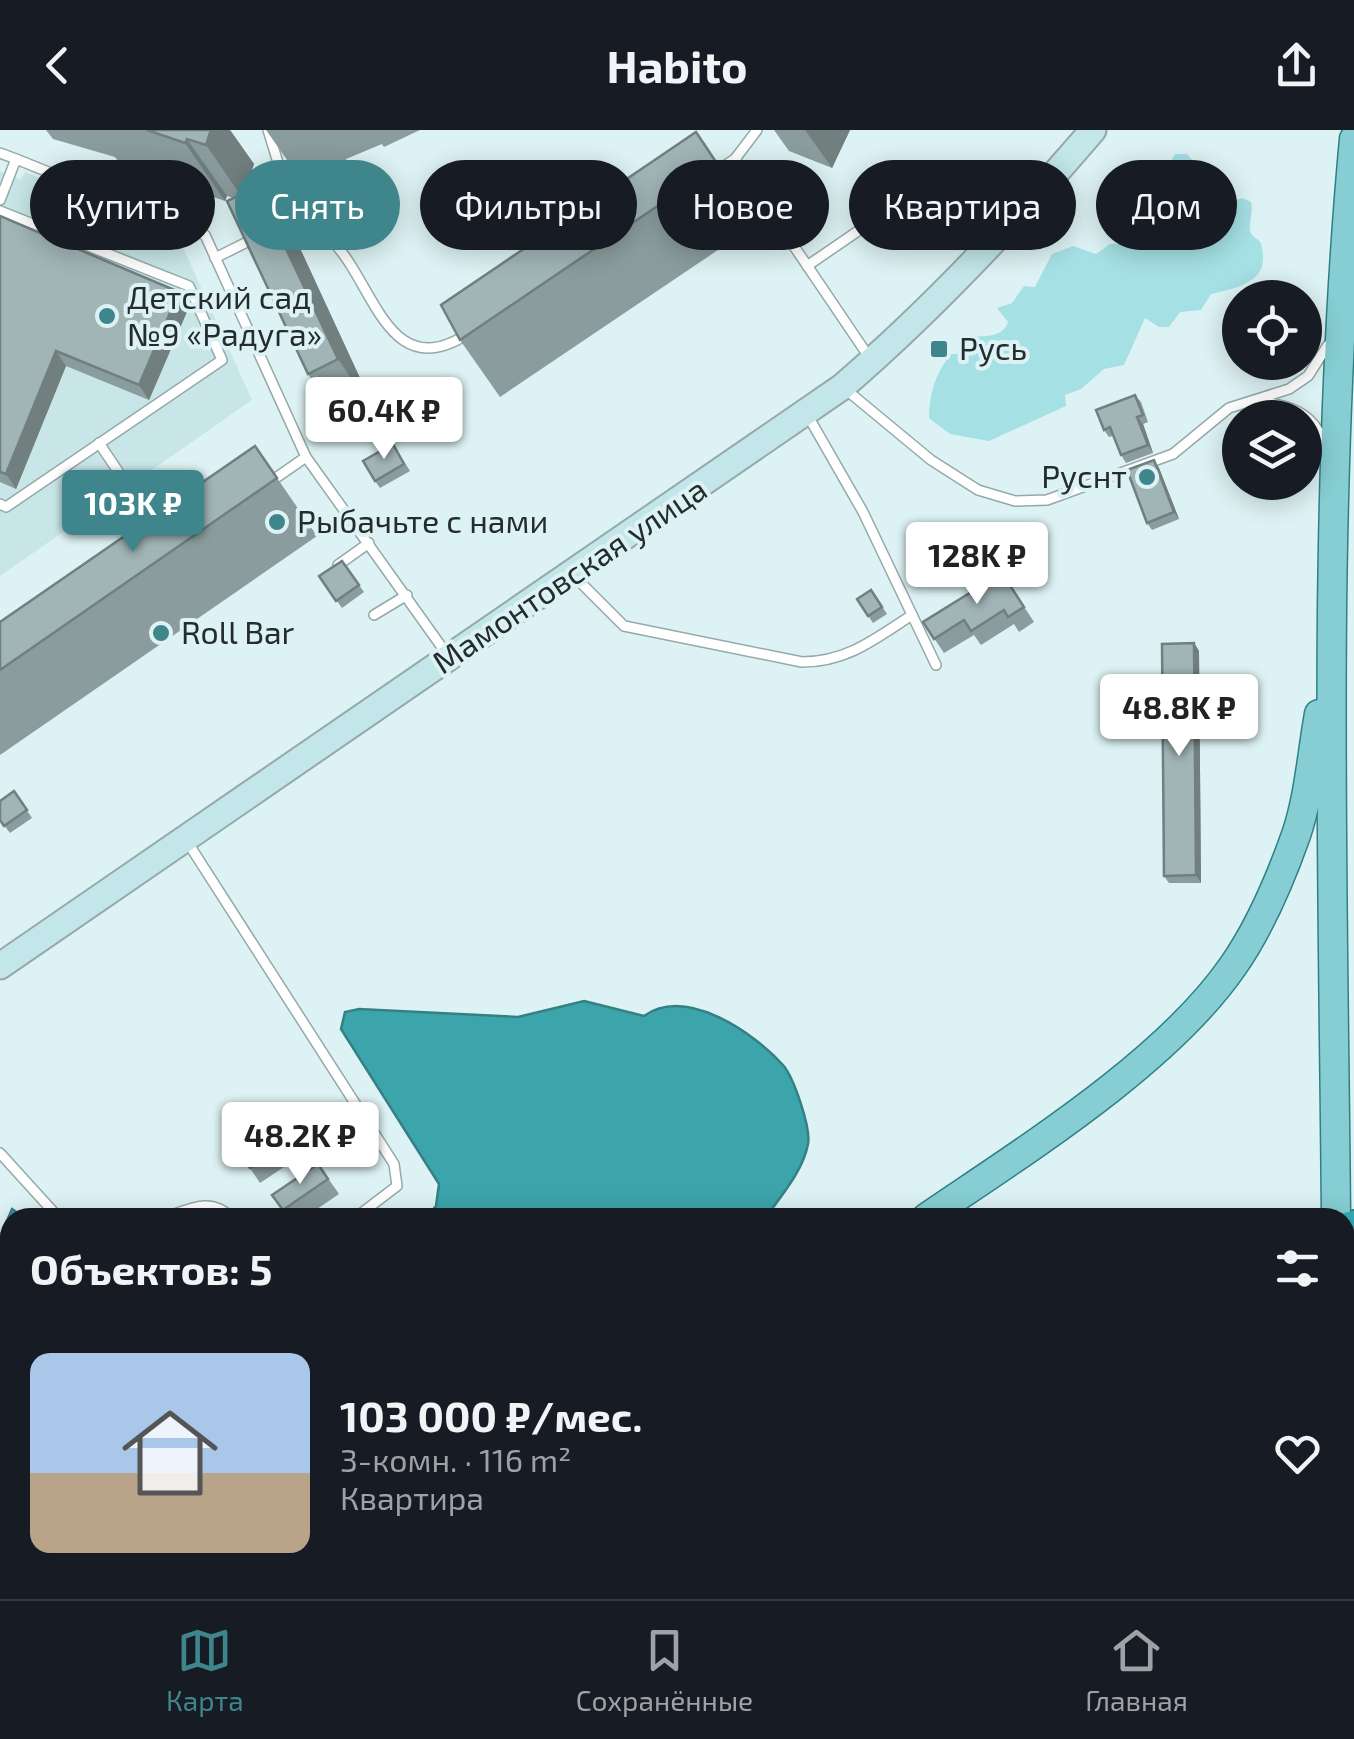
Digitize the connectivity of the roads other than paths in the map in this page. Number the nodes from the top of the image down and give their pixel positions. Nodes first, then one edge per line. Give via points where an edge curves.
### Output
1 (268, 130) edge
2 (756, 130) edge
3 (1093, 130) edge
4 (1354, 139) edge
5 (0, 153) edge
6 (16, 159) junction
7 (277, 160) edge
8 (735, 160) edge
9 (0, 200) edge
10 (0, 211) edge
11 (849, 237) edge
12 (235, 248) edge
13 (337, 250) edge
14 (797, 250) edge
15 (216, 258) junction
16 (808, 266) junction
17 (1341, 269) junction
18 (474, 330) edge
19 (1354, 358) edge
20 (872, 361) junction
21 (842, 387) junction
22 (1247, 400) edge
23 (806, 414) junction
24 (1222, 414) edge
25 (1322, 437) edge
26 (99, 443) junction
27 (306, 458) junction
28 (1334, 480) junction
29 (261, 488) edge
30 (0, 504) edge
31 (161, 534) edge
32 (369, 543) junction
33 (338, 565) edge
34 (572, 574) junction
35 (407, 595) junction
36 (374, 615) dead end
37 (912, 616) junction
38 (1332, 649) junction
39 (450, 658) junction
40 (936, 665) dead end
41 (186, 839) junction
42 (0, 966) edge
43 (0, 1152) edge
44 (50, 1208) edge
45 (192, 1208) edge
46 (221, 1208) edge
47 (368, 1208) edge
48 (940, 1208) edge
49 (1336, 1208) edge

1 - 7 lane
2 - 8 lane
3 - 20 street, Мамонтовская улица via 970,267
4 - 17 main road
5 - 6 lane
6 - 9 lane
6 - 15 lane via 205,235
10 - 26 lane via 189,286 222,360
11 - 16 lane
12 - 15 lane
13 - 18 lane via 397,340 425,348
14 - 16 lane
15 - 27 lane
16 - 20 lane
17 - 19 main road
17 - 22 lane via 1326,353 1289,388
17 - 28 main road
20 - 21 street, Мамонтовская улица
21 - 23 street, Мамонтовская улица
21 - 24 lane via 931,460 978,490 1016,501 1047,500 1173,454
23 - 34 street, Мамонтовская улица
23 - 37 lane
25 - 28 lane
26 - 30 lane
26 - 31 lane
27 - 29 lane
27 - 32 lane
28 - 38 main road
32 - 33 lane
32 - 35 lane
34 - 37 lane via 624,626 802,662 853,654
34 - 39 street, Мамонтовская улица
35 - 36 lane
35 - 39 lane
37 - 40 lane
38 - 48 main road via 1298,830 1268,906 1233,967 1181,1026 1116,1082
38 - 49 main road
39 - 41 street, Мамонтовская улица
41 - 42 street, Мамонтовская улица
41 - 47 lane via 394,1164 397,1186
43 - 44 lane
45 - 46 lane

